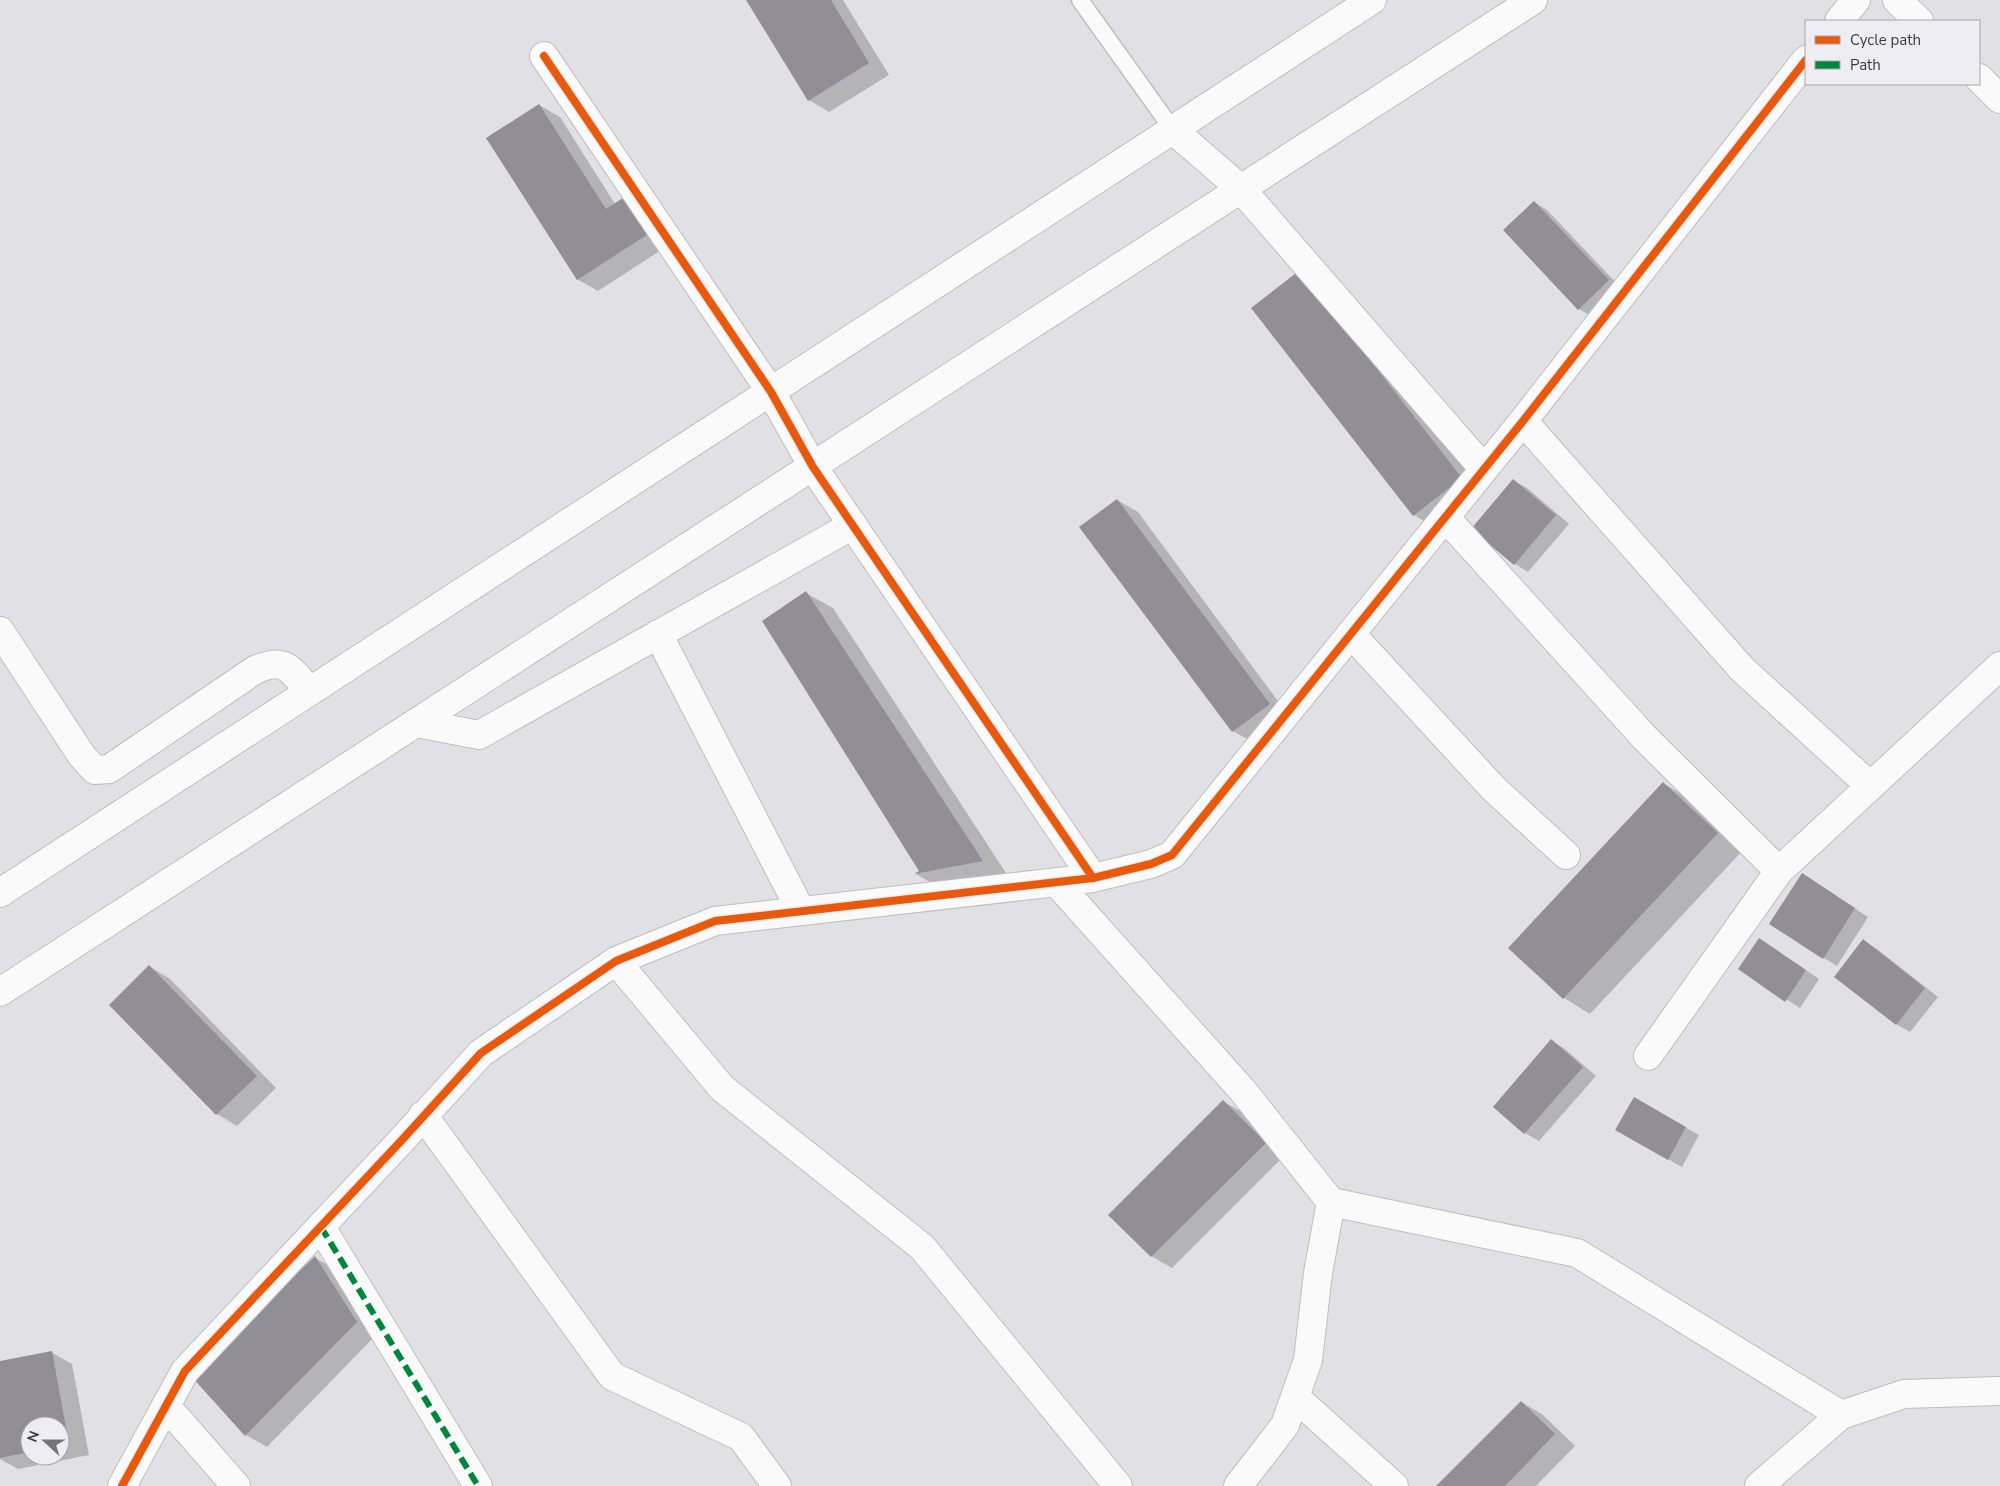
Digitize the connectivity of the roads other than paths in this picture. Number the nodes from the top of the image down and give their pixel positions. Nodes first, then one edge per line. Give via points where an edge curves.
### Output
1 (1080, 0) edge
2 (1372, 0) edge
3 (1533, 0) edge
4 (1856, 0) edge
5 (1897, 0) edge
6 (1839, 20) edge
7 (1918, 20) edge
8 (544, 56) dead end
9 (1805, 61) edge
10 (1980, 79) edge
11 (2000, 99) edge
12 (1173, 130) junction
13 (1241, 189) junction
14 (771, 392) junction
15 (1523, 421) junction
16 (813, 467) junction
17 (1484, 469) junction
18 (1445, 517) junction
19 (853, 525) junction
20 (0, 632) edge
21 (658, 634) junction
22 (1351, 634) junction
23 (2000, 666) edge
24 (310, 691) junction
25 (417, 723) junction
26 (1869, 785) junction
27 (1566, 855) dead end
28 (1779, 871) junction
29 (1093, 878) junction
30 (1056, 882) junction
31 (0, 893) edge
32 (801, 911) junction
33 (616, 961) junction
34 (0, 992) edge
35 (1648, 1056) dead end
36 (423, 1115) junction
37 (1331, 1202) junction
38 (320, 1227) junction
39 (2000, 1392) edge
40 (1295, 1397) junction
41 (166, 1406) junction
42 (1841, 1414) junction
43 (122, 1486) edge
44 (236, 1486) edge
45 (478, 1486) edge
46 (778, 1486) edge
47 (1118, 1486) edge
48 (1238, 1486) edge
49 (1394, 1486) edge
50 (1759, 1486) edge

1 - 12 lane
2 - 12 street
3 - 13 street
4 - 6 street
5 - 7 street
8 - 14 street
9 - 15 street
10 - 11 street
12 - 13 street
12 - 14 street
13 - 16 street
13 - 17 street
14 - 16 street
14 - 24 street
15 - 17 street
15 - 26 street via 1742,668
16 - 19 street
16 - 25 street
17 - 18 street
18 - 22 street
18 - 28 street via 1645,738
19 - 21 street
19 - 29 street
20 - 24 street via 82,756 95,770 109,769 255,670 272,663 286,666
21 - 25 street via 479,735
21 - 32 street
22 - 27 street via 1494,789
22 - 29 street via 1172,855 1151,864
23 - 26 street
24 - 31 street
25 - 34 street
26 - 28 street
28 - 35 street
29 - 30 street
30 - 32 street
30 - 37 street via 1243,1090
32 - 33 street via 715,921
33 - 36 street via 482,1053
33 - 47 street via 722,1088 922,1248
36 - 38 street
36 - 46 street via 612,1376 740,1437
37 - 40 street via 1318,1273 1308,1360
37 - 42 street via 1576,1252
38 - 41 street via 185,1372
38 - 45 street
39 - 42 street via 1904,1394
40 - 48 street via 1285,1425
40 - 49 street
41 - 43 street
41 - 44 street
42 - 50 street

